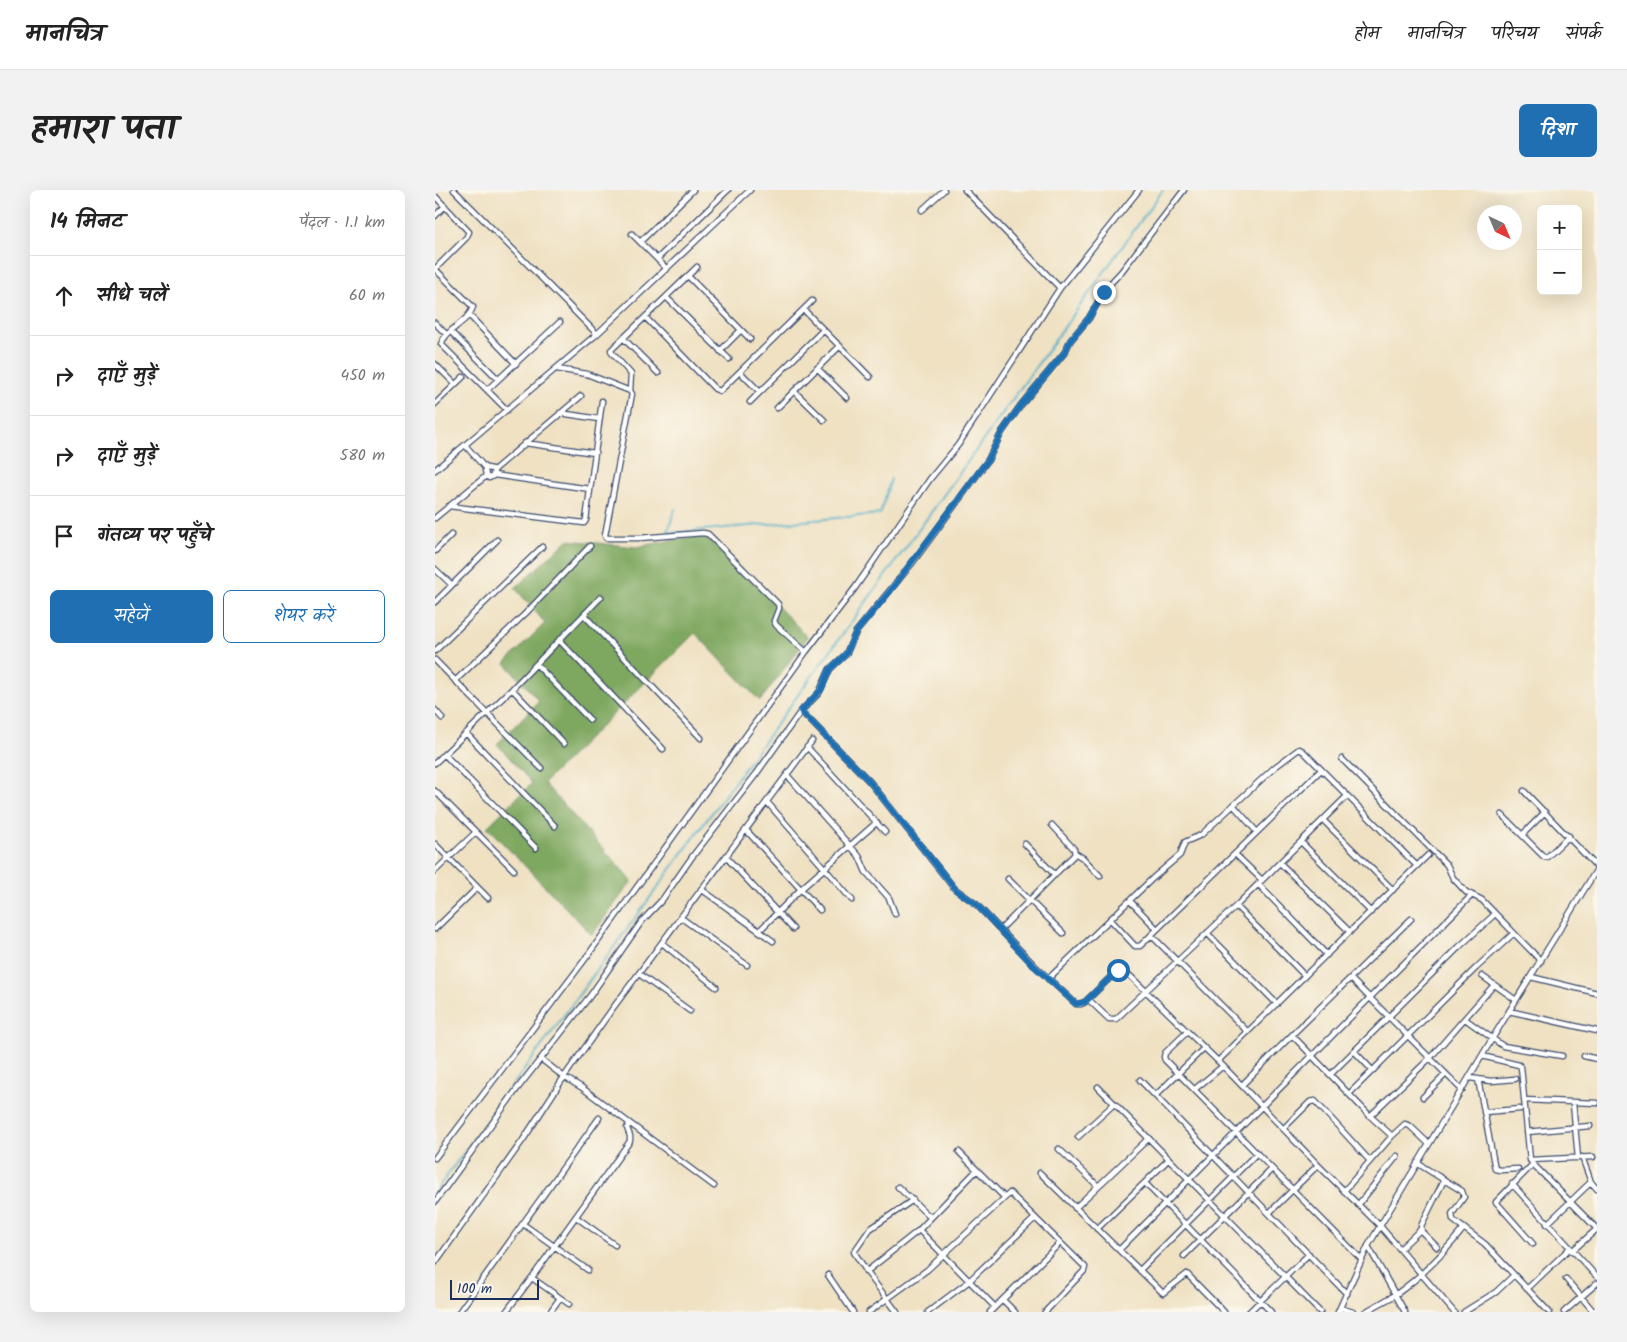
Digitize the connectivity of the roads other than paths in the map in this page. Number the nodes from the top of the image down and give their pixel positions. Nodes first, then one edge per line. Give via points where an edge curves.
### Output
1 (454, 190) edge
2 (693, 190) edge
3 (728, 190) edge
4 (749, 190) edge
5 (944, 190) edge
6 (965, 190) edge
7 (1139, 190) edge
8 (1184, 190) edge
9 (435, 197) edge
10 (445, 206) junction
11 (922, 210) dead end
12 (435, 216) edge
13 (632, 234) dead end
14 (640, 242) junction
15 (657, 259) junction
16 (697, 267) dead end
17 (667, 269) junction
18 (688, 276) junction
19 (1060, 288) junction
20 (666, 297) junction
21 (812, 301) dead end
22 (803, 310) junction
23 (469, 315) junction
24 (645, 317) junction
25 (560, 322) dead end
26 (435, 323) edge
27 (741, 330) junction
28 (823, 330) junction
29 (451, 332) junction
30 (597, 334) junction
31 (447, 335) junction
32 (623, 338) junction
33 (750, 339) dead end
34 (840, 346) junction
35 (720, 351) junction
36 (729, 360) dead end
37 (435, 364) edge
38 (516, 364) junction
39 (817, 368) junction
40 (557, 369) junction
41 (740, 372) junction
42 (657, 373) dead end
43 (463, 376) dead end
44 (870, 377) dead end
45 (498, 380) junction
46 (455, 384) junction
47 (487, 390) junction
48 (630, 390) junction
49 (794, 391) junction
50 (760, 392) junction
51 (581, 396) dead end
52 (847, 398) dead end
53 (602, 401) dead end
54 (750, 402) dead end
55 (435, 404) edge
56 (777, 408) dead end
57 (507, 410) junction
58 (560, 413) junction
59 (599, 419) junction
60 (824, 420) dead end
61 (525, 443) junction
62 (465, 445) junction
63 (595, 453) junction
64 (486, 469) junction
65 (435, 470) edge
66 (494, 472) junction
67 (486, 476) junction
68 (590, 489) junction
69 (449, 506) junction
70 (435, 518) edge
71 (451, 534) dead end
72 (497, 540) dead end
73 (590, 546) dead end
74 (542, 547) dead end
75 (435, 551) edge
76 (435, 569) edge
77 (452, 585) junction
78 (601, 597) dead end
79 (435, 602) edge
80 (584, 615) junction
81 (559, 640) junction
82 (435, 651) edge
83 (806, 652) junction
84 (435, 660) edge
85 (535, 664) junction
86 (455, 681) junction
87 (512, 689) junction
88 (435, 710) edge
89 (801, 711) junction
90 (487, 713) junction
91 (442, 718) dead end
92 (590, 720) dead end
93 (466, 733) junction
94 (701, 738) dead end
95 (811, 741) dead end
96 (565, 744) dead end
97 (807, 747) junction
98 (663, 749) dead end
99 (445, 754) junction
100 (1342, 759) dead end
101 (435, 763) edge
102 (541, 768) dead end
103 (1321, 770) junction
104 (787, 775) junction
105 (1525, 791) dead end
106 (435, 792) edge
107 (1347, 796) junction
108 (767, 802) junction
109 (1234, 806) junction
110 (1545, 812) junction
111 (1502, 815) dead end
112 (1323, 820) junction
113 (876, 823) junction
114 (1052, 825) dead end
115 (555, 826) dead end
116 (746, 830) junction
117 (476, 832) junction
118 (885, 832) dead end
119 (1257, 832) junction
120 (1522, 836) junction
121 (1569, 836) junction
122 (1301, 842) junction
123 (435, 844) edge
124 (1025, 844) dead end
125 (850, 846) junction
126 (536, 848) dead end
127 (1075, 853) junction
128 (1235, 854) junction
129 (1428, 855) dead end
130 (726, 857) junction
131 (449, 858) junction
132 (1280, 863) junction
133 (1417, 866) junction
134 (824, 868) junction
135 (1597, 868) edge
136 (514, 870) dead end
137 (435, 871) edge
138 (1055, 875) junction
139 (1100, 876) dead end
140 (1008, 880) dead end
141 (1259, 882) junction
142 (477, 888) junction
143 (701, 889) junction
144 (801, 889) junction
145 (1393, 890) junction
146 (1472, 895) junction
147 (488, 898) dead end
148 (852, 900) dead end
149 (1030, 901) junction
150 (1130, 901) junction
151 (1236, 906) junction
152 (820, 910) dead end
153 (777, 912) junction
154 (1371, 912) junction
155 (895, 914) dead end
156 (1495, 914) junction
157 (680, 917) junction
158 (1110, 919) junction
159 (1411, 919) dead end
160 (793, 929) dead end
161 (1157, 929) junction
162 (435, 930) edge
163 (1001, 930) junction
164 (759, 931) junction
165 (1350, 932) junction
166 (1063, 933) dead end
167 (1514, 933) junction
168 (1151, 934) junction
169 (1207, 934) junction
170 (773, 941) dead end
171 (662, 943) junction
172 (1327, 955) junction
173 (1179, 961) junction
174 (1541, 961) junction
175 (747, 965) dead end
176 (639, 974) junction
177 (1305, 976) junction
178 (1482, 976) dead end
179 (1531, 977) junction
180 (1048, 979) junction
181 (1351, 979) junction
182 (1494, 985) junction
183 (716, 986) dead end
184 (1147, 991) junction
185 (1597, 993) edge
186 (1369, 997) junction
187 (1088, 999) junction
188 (1516, 1000) junction
189 (1277, 1004) junction
190 (690, 1011) dead end
191 (1509, 1011) junction
192 (1390, 1016) junction
193 (1465, 1019) junction
194 (1597, 1031) edge
195 (1187, 1032) junction
196 (1248, 1032) junction
197 (1292, 1035) junction
198 (1408, 1035) junction
199 (1492, 1039) junction
200 (1204, 1048) junction
201 (1354, 1052) junction
202 (1312, 1054) junction
203 (1482, 1056) junction
204 (1563, 1056) dead end
205 (1584, 1056) dead end
206 (1430, 1058) junction
207 (541, 1059) junction
208 (1597, 1059) edge
209 (1218, 1061) junction
210 (1223, 1066) junction
211 (1373, 1071) junction
212 (1179, 1072) junction
213 (1331, 1074) junction
214 (1446, 1074) junction
215 (564, 1077) junction
216 (1470, 1078) junction
217 (1478, 1079) junction
218 (1515, 1079) dead end
219 (1140, 1080) dead end
220 (1242, 1086) junction
221 (1099, 1087) dead end
222 (1195, 1089) junction
223 (1462, 1090) junction
224 (1349, 1094) junction
225 (1156, 1095) junction
226 (1423, 1097) dead end
227 (1524, 1100) junction
228 (1573, 1103) junction
229 (1114, 1104) junction
230 (1597, 1104) edge
231 (1262, 1106) junction
232 (1520, 1108) dead end
233 (1484, 1112) junction
234 (1370, 1116) junction
235 (599, 1118) dead end
236 (628, 1126) junction
237 (1590, 1126) dead end
238 (1575, 1128) junction
239 (1283, 1129) junction
240 (1237, 1132) junction
241 (1527, 1132) junction
242 (1392, 1136) junction
243 (1077, 1137) dead end
244 (1149, 1138) junction
245 (1429, 1144) junction
246 (1059, 1149) dead end
247 (959, 1152) dead end
248 (1257, 1153) junction
249 (1213, 1155) junction
250 (1397, 1156) dead end
251 (1593, 1157) dead end
252 (435, 1158) edge
253 (1580, 1158) junction
254 (1169, 1159) junction
255 (1370, 1161) junction
256 (1532, 1162) junction
257 (1417, 1164) junction
258 (1318, 1165) junction
259 (1272, 1168) junction
260 (1518, 1169) dead end
261 (977, 1170) junction
262 (1040, 1173) dead end
263 (1233, 1177) junction
264 (1189, 1180) junction
265 (1444, 1180) junction
266 (1145, 1182) junction
267 (1591, 1182) junction
268 (1512, 1184) junction
269 (714, 1186) dead end
270 (1098, 1186) junction
271 (898, 1187) dead end
272 (1293, 1189) junction
273 (1597, 1189) edge
274 (1345, 1191) junction
275 (1247, 1192) junction
276 (1004, 1197) junction
277 (913, 1200) junction
278 (1209, 1200) junction
279 (435, 1202) edge
280 (1570, 1203) junction
281 (1165, 1204) junction
282 (1358, 1205) junction
283 (1075, 1208) junction
284 (1269, 1214) junction
285 (1224, 1215) junction
286 (576, 1217) junction
287 (930, 1217) junction
288 (1035, 1218) junction
289 (523, 1224) junction
290 (1186, 1224) junction
291 (1547, 1224) junction
292 (1381, 1226) junction
293 (1464, 1228) junction
294 (1097, 1229) junction
295 (1421, 1229) junction
296 (1597, 1229) edge
297 (919, 1230) junction
298 (1200, 1240) junction
299 (1060, 1243) junction
300 (1533, 1244) dead end
301 (615, 1245) dead end
302 (1368, 1246) junction
303 (555, 1247) junction
304 (1437, 1247) dead end
305 (1399, 1249) junction
306 (1119, 1250) junction
307 (1571, 1250) junction
308 (1309, 1254) junction
309 (943, 1256) junction
310 (1185, 1256) dead end
311 (1362, 1260) junction
312 (435, 1263) edge
313 (589, 1270) dead end
314 (1139, 1270) junction
315 (866, 1272) junction
316 (1420, 1274) junction
317 (828, 1275) dead end
318 (1514, 1275) junction
319 (1285, 1277) junction
320 (1597, 1277) edge
321 (532, 1278) junction
322 (1566, 1279) dead end
323 (968, 1282) junction
324 (1597, 1283) edge
325 (1527, 1289) junction
326 (1347, 1294) junction
327 (1395, 1294) junction
328 (1581, 1297) junction
329 (560, 1298) junction
330 (887, 1299) junction
331 (1003, 1300) junction
332 (1260, 1301) junction
333 (569, 1304) dead end
334 (995, 1307) junction
335 (1339, 1310) edge
336 (459, 1312) edge
337 (506, 1312) edge
338 (550, 1312) edge
339 (853, 1312) edge
340 (869, 1312) edge
341 (897, 1312) edge
342 (928, 1312) edge
343 (990, 1312) edge
344 (1015, 1312) edge
345 (1045, 1312) edge
346 (1224, 1312) edge
347 (1249, 1312) edge
348 (1271, 1312) edge
349 (1319, 1312) edge
350 (1353, 1312) edge
351 (1365, 1312) edge
352 (1405, 1312) edge
353 (1454, 1312) edge
354 (1464, 1312) edge
355 (1549, 1312) edge
356 (1565, 1312) edge
357 (1594, 1312) edge

1 - 30 street
2 - 14 street
3 - 15 street
4 - 17 street
5 - 11 street
6 - 19 street
7 - 19 street
8 - 89 street via 1107,288 1065,352 1002,432 988,460 913,562 856,632 846,654 830,669 821,690
9 - 10 street
10 - 12 street
10 - 23 street via 468,229 469,235 435,269 472,306
13 - 14 street
14 - 15 street
15 - 17 street
16 - 18 street
17 - 30 street
18 - 20 street
18 - 27 street
19 - 83 street via 957,445
20 - 24 street
20 - 35 street
21 - 22 street
22 - 28 street
22 - 41 street
23 - 29 street
23 - 38 street
24 - 32 street
24 - 41 street via 717,391
25 - 38 street
26 - 31 street
27 - 33 street
27 - 35 street
28 - 34 street
28 - 50 street
29 - 31 street
29 - 45 street
30 - 40 street
31 - 47 street via 441,341 442,346
32 - 42 street
32 - 48 street via 611,352 631,374
34 - 39 street
34 - 44 street
35 - 36 street
37 - 46 street
38 - 45 street
39 - 49 street
39 - 52 street
40 - 48 street via 583,373
40 - 57 street
41 - 50 street
43 - 46 street
45 - 47 street
46 - 55 street
47 - 57 street
48 - 83 street via 632,396 606,538 708,534 777,604 776,625
49 - 56 street
49 - 60 street
50 - 54 street
51 - 58 street
53 - 59 street
57 - 62 street
58 - 59 street
58 - 61 street
59 - 63 street
61 - 63 street
61 - 66 street
62 - 64 street
62 - 65 street
63 - 68 street
64 - 66 street via 489,467
64 - 67 street
66 - 67 street via 490,478
66 - 68 street
67 - 69 street
68 - 69 street via 586,520 582,524
69 - 70 street
71 - 75 street
72 - 77 street
73 - 86 street
74 - 82 street
76 - 77 street
77 - 79 street
78 - 80 street
80 - 81 street
80 - 94 street
81 - 85 street
81 - 98 street
83 - 252 street via 577,970
84 - 86 street
85 - 87 street
85 - 92 street
86 - 90 street
87 - 90 street
87 - 96 street
88 - 91 street
89 - 163 street via 870,782 956,890 972,900
89 - 207 street
90 - 93 street
90 - 102 street
93 - 99 street
93 - 115 street
95 - 97 street
97 - 104 street
97 - 113 street
99 - 101 street
99 - 126 street
100 - 146 street via 1447,865 1453,878
103 - 107 street
103 - 109 street via 1299,749
103 - 119 street
104 - 108 street
104 - 125 street
105 - 110 street
106 - 117 street
107 - 112 street
107 - 133 street
108 - 116 street
108 - 134 street
109 - 119 street
109 - 150 street via 1201,836 1185,842 1180,855
110 - 120 street
110 - 121 street
111 - 120 street
112 - 122 street
112 - 145 street
113 - 118 street
113 - 125 street
114 - 127 street
116 - 130 street
116 - 144 street
117 - 131 street
117 - 136 street
119 - 128 street
120 - 121 street via 1545,857
121 - 135 street
122 - 132 street
122 - 154 street
123 - 131 street
124 - 138 street
125 - 134 street
125 - 155 street via 866,872 887,895
127 - 138 street
127 - 139 street
128 - 141 street
128 - 161 street
129 - 133 street
130 - 143 street
130 - 153 street
131 - 137 street
131 - 142 street
132 - 141 street
132 - 165 street
133 - 145 street
134 - 144 street
134 - 148 street
135 - 174 street
138 - 149 street
140 - 149 street
141 - 151 street
141 - 172 street
142 - 147 street
142 - 162 street
143 - 157 street
143 - 164 street
144 - 152 street
144 - 153 street
145 - 154 street
146 - 156 street via 1481,899
146 - 186 street
149 - 163 street
149 - 166 street
150 - 158 street
150 - 161 street
151 - 169 street
151 - 177 street
153 - 160 street
153 - 164 street
154 - 165 street
156 - 167 street
156 - 192 street
157 - 171 street
157 - 175 street
158 - 168 street via 1137,946
158 - 180 street
159 - 181 street
161 - 168 street
163 - 180 street
164 - 170 street
165 - 172 street
167 - 174 street
167 - 198 street
168 - 173 street
169 - 173 street
169 - 189 street
171 - 176 street
171 - 183 street
172 - 177 street
173 - 184 street
173 - 196 street
174 - 179 street
176 - 190 street
176 - 215 street
177 - 189 street
178 - 182 street
179 - 185 street
179 - 188 street
180 - 187 street via 1076,1004
181 - 186 street
181 - 197 street
182 - 188 street
182 - 193 street
184 - 187 street via 1114,1020
184 - 187 street via 1120,969
184 - 195 street
186 - 192 street
186 - 202 street
188 - 191 street
189 - 196 street
191 - 194 street
191 - 199 street
192 - 198 street
192 - 201 street
193 - 199 street
193 - 206 street
195 - 200 street
195 - 212 street via 1164,1055 1165,1060
196 - 209 street
197 - 202 street
197 - 220 street
198 - 206 street
198 - 211 street
199 - 203 street
199 - 204 street via 1503,1046
200 - 209 street
200 - 212 street
201 - 211 street
201 - 213 street
202 - 213 street
202 - 231 street
203 - 216 street
203 - 227 street via 1520,1066
205 - 208 street
206 - 214 street
206 - 234 street
207 - 215 street
207 - 279 street
209 - 210 street
210 - 220 street
210 - 222 street
211 - 224 street
212 - 222 street
212 - 225 street
213 - 224 street
214 - 223 street
214 - 226 street
215 - 236 street
215 - 312 street
216 - 217 street
216 - 223 street
217 - 218 street
217 - 233 street
219 - 225 street
220 - 231 street
221 - 229 street
222 - 240 street
223 - 245 street
224 - 234 street
225 - 249 street
227 - 228 street
227 - 241 street
228 - 230 street
228 - 238 street
229 - 243 street
229 - 244 street
231 - 239 street
231 - 240 street
232 - 233 street
233 - 260 street via 1495,1168
234 - 242 street
235 - 289 street
236 - 269 street
236 - 286 street via 630,1141
237 - 238 street
238 - 241 street
238 - 253 street
239 - 255 street via 1310,1102 1315,1101
239 - 258 street
240 - 248 street
240 - 249 street
241 - 256 street
242 - 245 street via 1407,1124
242 - 255 street
244 - 254 street
244 - 270 street
245 - 257 street
246 - 270 street
247 - 261 street
248 - 259 street
248 - 263 street
249 - 263 street
249 - 264 street
250 - 282 street
251 - 253 street
253 - 256 street
253 - 267 street
254 - 264 street
254 - 266 street
255 - 274 street
256 - 268 street
256 - 280 street
257 - 265 street
257 - 292 street
258 - 272 street
258 - 274 street
259 - 272 street
259 - 275 street
261 - 276 street
261 - 287 street
262 - 283 street
263 - 275 street
263 - 278 street
264 - 278 street
264 - 281 street
265 - 293 street via 1463,1193 1464,1197 1452,1216
265 - 295 street
266 - 281 street
266 - 294 street
267 - 273 street
267 - 280 street
268 - 291 street
268 - 300 street via 1496,1204
270 - 283 street
271 - 277 street
272 - 284 street
272 - 311 street
274 - 282 street
275 - 284 street
275 - 285 street
276 - 288 street via 1012,1194
276 - 309 street
277 - 287 street
277 - 315 street via 868,1231 854,1252
278 - 285 street
278 - 290 street
280 - 291 street
280 - 296 street
281 - 290 street
281 - 306 street
282 - 292 street
283 - 294 street
284 - 308 street
285 - 298 street
285 - 319 street
286 - 301 street
286 - 303 street
287 - 297 street
288 - 299 street
288 - 323 street
289 - 303 street
289 - 336 street
290 - 298 street
290 - 314 street
291 - 307 street
292 - 302 street
292 - 305 street
293 - 316 street
293 - 318 street via 1485,1244
294 - 306 street
295 - 304 street
295 - 305 street
296 - 307 street
297 - 309 street
297 - 315 street
298 - 310 street
298 - 332 street
299 - 331 street
299 - 345 street via 1085,1269
302 - 311 street
302 - 327 street
303 - 313 street
303 - 321 street
305 - 316 street
306 - 314 street
307 - 320 street
307 - 325 street
308 - 319 street
308 - 326 street
309 - 323 street
309 - 330 street
311 - 326 street
314 - 346 street via 1164,1294 1187,1274
315 - 330 street
316 - 327 street
316 - 353 street
317 - 339 street
318 - 325 street
318 - 354 street via 1496,1292
319 - 332 street
319 - 349 street
321 - 329 street
321 - 337 street
322 - 328 street
323 - 334 street
323 - 342 street
324 - 328 street
325 - 355 street
326 - 335 street
327 - 351 street
327 - 352 street
328 - 356 street
328 - 357 street
329 - 333 street
329 - 338 street
330 - 340 street
330 - 341 street
331 - 334 street
331 - 344 street
332 - 347 street
332 - 348 street
334 - 343 street
335 - 350 street

